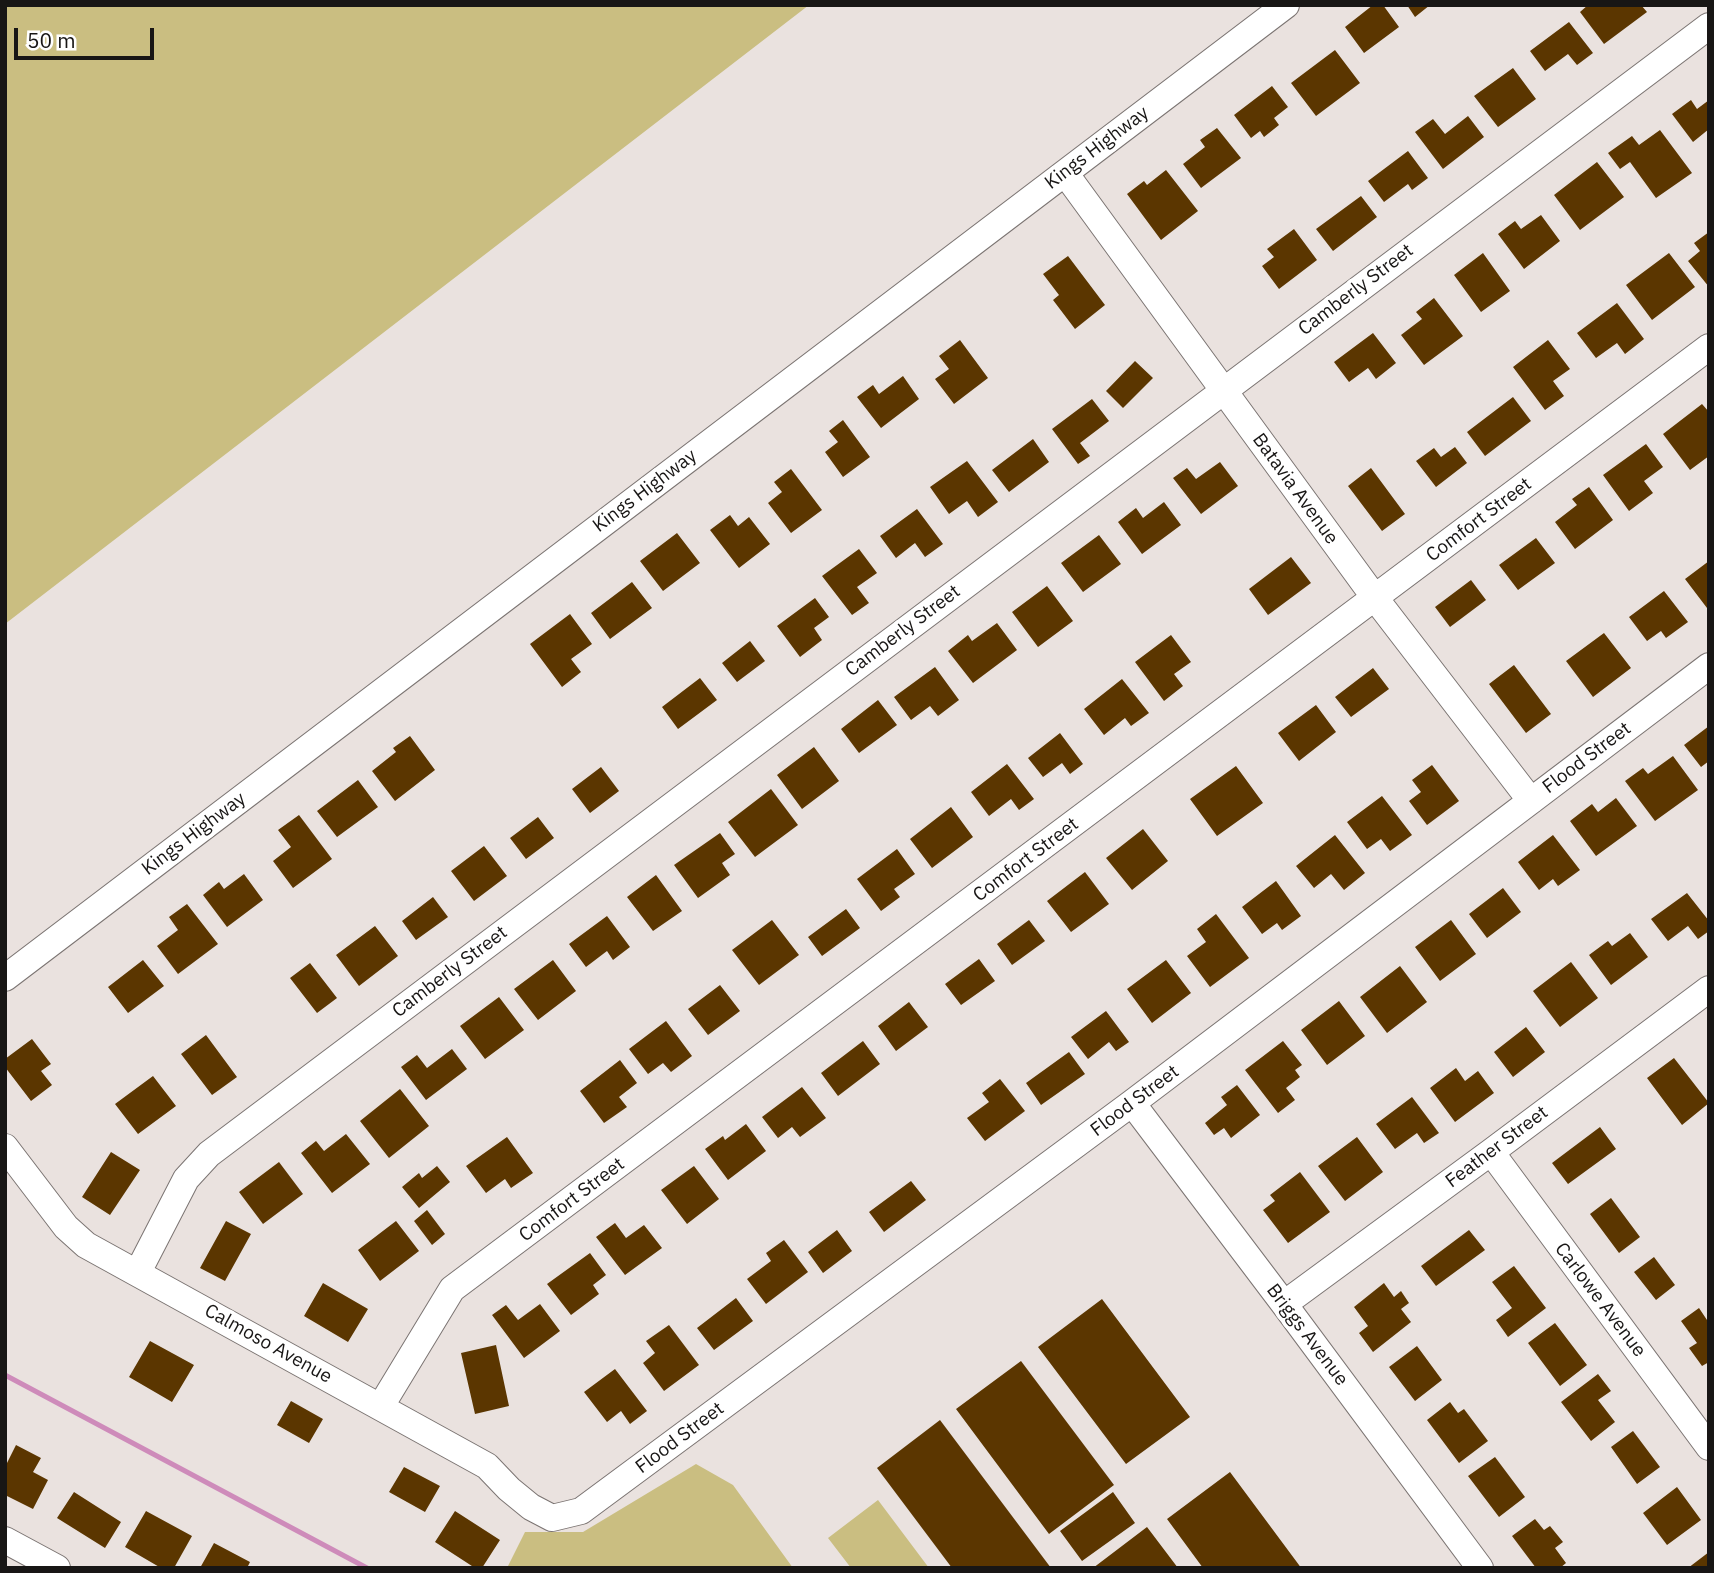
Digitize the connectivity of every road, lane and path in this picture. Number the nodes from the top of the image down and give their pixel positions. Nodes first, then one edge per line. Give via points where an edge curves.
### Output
1 (1286, 5) edge
2 (1709, 26) edge
3 (1065, 173) junction
4 (1709, 347) edge
5 (1223, 390) junction
6 (1375, 598) junction
7 (1709, 666) edge
8 (1531, 801) junction
9 (5, 978) edge
10 (1704, 1001) edge
11 (1132, 1103) junction
12 (5, 1147) edge
13 (1491, 1152) junction
14 (138, 1272) junction
15 (1284, 1304) junction
16 (381, 1406) junction
17 (1709, 1447) edge
18 (552, 1517) joint
19 (5, 1540) edge
20 (57, 1568) edge
21 (1480, 1568) edge

1 - 3 street, Kings Highway
2 - 5 street, Camberly Street
3 - 5 street, Batavia Avenue
3 - 9 street, Kings Highway
4 - 6 street, Comfort Street
5 - 6 street, Batavia Avenue
5 - 14 street, Camberly Street via 209,1154 186,1179
6 - 8 street, Batavia Avenue
6 - 16 street, Comfort Street via 452,1289
7 - 8 street, Flood Street
8 - 11 street, Flood Street
10 - 13 street, Feather Street
11 - 15 street, Briggs Avenue
11 - 18 street, Flood Street via 581,1511
12 - 14 street, Calmoso Avenue via 65,1227 86,1245
13 - 15 street, Feather Street
13 - 17 street, Carlowe Avenue
14 - 16 street, Calmoso Avenue
15 - 21 street, Briggs Avenue
16 - 18 street, Calmoso Avenue via 487,1466 531,1507
19 - 20 street

